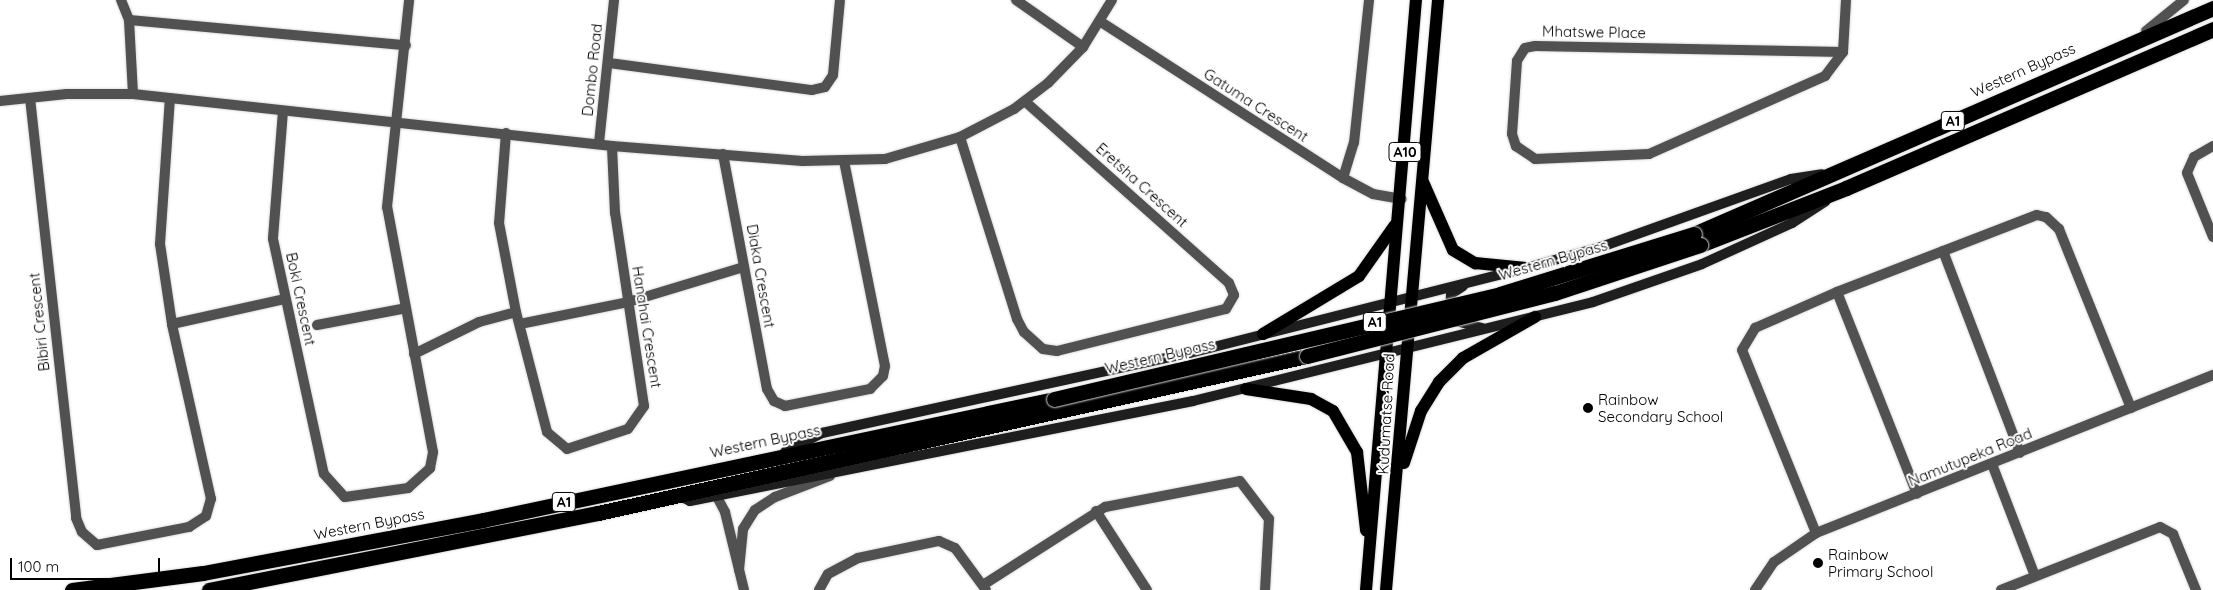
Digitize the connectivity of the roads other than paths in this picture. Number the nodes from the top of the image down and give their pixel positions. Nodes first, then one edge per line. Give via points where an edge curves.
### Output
1 (121, 0) edge
2 (409, 0) edge
3 (614, 0) edge
4 (840, 0) edge
5 (1016, 0) edge
6 (1112, 0) edge
7 (1369, 0) edge
8 (1416, 0) edge
9 (1438, 0) edge
10 (1846, 0) edge
11 (2184, 0) edge
12 (2213, 8) edge
13 (129, 20) junction
14 (1101, 22) junction
15 (2213, 29) edge
16 (2128, 42) junction
17 (406, 45) junction
18 (1082, 47) junction
19 (1843, 52) junction
20 (609, 63) junction
21 (133, 94) junction
22 (30, 98) junction
23 (170, 98) junction
24 (0, 101) edge
25 (1025, 101) junction
26 (283, 112) junction
27 (396, 121) junction
28 (506, 133) junction
29 (960, 137) junction
30 (599, 143) junction
31 (612, 146) junction
32 (2213, 146) edge
33 (723, 154) junction
34 (844, 162) junction
35 (1841, 171) junction
36 (1343, 178) junction
37 (1422, 180) junction
38 (1846, 188) junction
39 (1402, 200) junction
40 (1400, 218) junction
41 (2213, 237) edge
42 (1697, 240) junction
43 (1943, 250) junction
44 (744, 266) junction
45 (1526, 268) junction
46 (1470, 281) junction
47 (1837, 292) junction
48 (1408, 298) junction
49 (285, 299) junction
50 (628, 302) junction
51 (1390, 303) junction
52 (402, 309) junction
53 (516, 312) junction
54 (1535, 317) junction
55 (1330, 318) junction
56 (172, 324) junction
57 (520, 324) junction
58 (317, 325) dead end
59 (1486, 329) junction
60 (1263, 334) junction
61 (1406, 349) junction
62 (414, 354) junction
63 (1386, 354) junction
64 (1336, 366) junction
65 (2213, 375) edge
66 (1246, 389) junction
67 (2131, 408) junction
68 (2020, 453) junction
69 (777, 456) junction
70 (1992, 464) junction
71 (840, 472) junction
72 (1398, 483) junction
73 (1917, 494) junction
74 (678, 495) junction
75 (716, 495) junction
76 (1096, 511) junction
77 (1816, 533) junction
78 (1369, 555) junction
79 (739, 570) junction
80 (2035, 576) junction
81 (984, 588) edge
82 (72, 590) edge
83 (210, 590) edge
84 (744, 590) edge
85 (819, 590) edge
86 (1147, 590) edge
87 (1265, 590) edge
88 (1366, 590) edge
89 (1386, 590) edge
90 (1755, 590) edge
91 (2001, 590) edge
92 (2196, 590) edge

1 - 13 street
2 - 17 street
3 - 20 street, Dombo Road
4 - 20 street via 833,76 825,88 812,90
5 - 18 street
6 - 14 street
7 - 36 street via 1354,143
8 - 39 main road, Kudumatse Road / A10
9 - 37 main road, Kudumatse Road / A10
10 - 19 street
11 - 16 street via 2168,17
12 - 16 highway, Western Bypass / A1
13 - 17 street
13 - 21 street
14 - 18 street
14 - 36 street, Gatuma Crescent
15 - 38 highway, Western Bypass / A1
16 - 35 highway, Western Bypass / A1
17 - 27 street
18 - 25 street
19 - 19 street, Mhatswe Place via 1839,63 1817,81 1649,154 1535,158 1516,146 1512,134 1517,61 1525,48
20 - 30 street, Dombo Road
21 - 22 street
21 - 23 street
22 - 24 street
22 - 56 street, Bibiri Crescent via 76,518 88,540 97,545 180,528 206,516 211,499
23 - 26 street
23 - 56 street via 160,244
25 - 29 street
25 - 29 street, Eretsha Crescent via 1229,283 1234,295 1222,312 1057,351 1032,341 1018,319 1004,282
26 - 27 street
26 - 49 street, Boki Crescent via 271,221
27 - 28 street
27 - 52 street via 387,207
28 - 30 street
28 - 53 street via 500,223
29 - 34 street via 892,157
30 - 31 street
31 - 33 street
31 - 50 street, Hanahai Crescent via 615,213
32 - 41 street via 2194,157 2187,173
33 - 34 street
33 - 44 street, Diaka Crescent
34 - 44 street, Diaka Crescent via 885,366 879,383 870,389 785,406 774,401 766,389
35 - 42 highway, Western Bypass / A1
35 - 45 street via 1791,178 1601,247
36 - 39 street, Gatuma Crescent via 1373,194
37 - 45 main road via 1453,250 1475,263
37 - 48 main road, Kudumatse Road / A10
38 - 42 highway, Western Bypass / A1
38 - 54 street via 1792,223 1702,264
39 - 40 main road, Kudumatse Road / A10
40 - 51 main road, Kudumatse Road / A10
40 - 60 main road via 1377,257 1359,276
42 - 69 highway, Western Bypass / A1, bridge via 1500,294 1054,399
42 - 74 highway, Western Bypass / A1, bridge via 1555,293 1307,356
43 - 47 street
43 - 67 street via 2037,215 2054,222
43 - 68 street
44 - 50 street
45 - 46 street
46 - 48 street
46 - 59 street via 1451,294 1450,311 1456,321
47 - 73 street
47 - 77 street via 1754,328 1742,350
48 - 51 street
48 - 61 main road, Kudumatse Road / A10
49 - 56 street
49 - 62 street, Boki Crescent via 324,474 345,497 408,488 430,468 433,452
50 - 57 street
50 - 57 street, Hanahai Crescent via 644,406 639,418 628,429 586,447 567,450 555,443 547,432
51 - 55 street
51 - 63 main road, Kudumatse Road / A10
52 - 58 street
52 - 62 street
53 - 57 street
53 - 62 street via 472,325
54 - 59 street
54 - 72 main road via 1463,358 1439,382 1421,411
55 - 60 street
55 - 64 street via 1347,326 1352,340 1349,353
59 - 61 street
60 - 69 street via 822,433
61 - 63 street
61 - 72 main road, Kudumatse Road / A10
63 - 64 street
63 - 78 main road, Kudumatse Road / A10
64 - 66 street
65 - 67 street, Namutupeka Road
66 - 71 street
66 - 78 main road via 1311,399 1333,411 1357,452
67 - 68 street, Namutupeka Road
68 - 70 street, Namutupeka Road
69 - 82 highway, Western Bypass / A1 via 484,520 203,573
70 - 73 street, Namutupeka Road
70 - 80 street
71 - 75 street
71 - 79 street via 775,497 755,510 743,529
72 - 89 main road, Kudumatse Road / A10
73 - 77 street, Namutupeka Road
74 - 75 street via 690,501
74 - 83 highway, Western Bypass / A1
75 - 79 street via 725,512
76 - 81 street
76 - 86 street
76 - 87 street via 1240,480 1269,519
77 - 90 street, Namutupeka Road via 1774,562
78 - 88 main road, Kudumatse Road / A10
79 - 84 street
80 - 91 street
80 - 92 street via 2160,527 2173,534
81 - 85 street via 955,548 930,542 858,558 828,574

